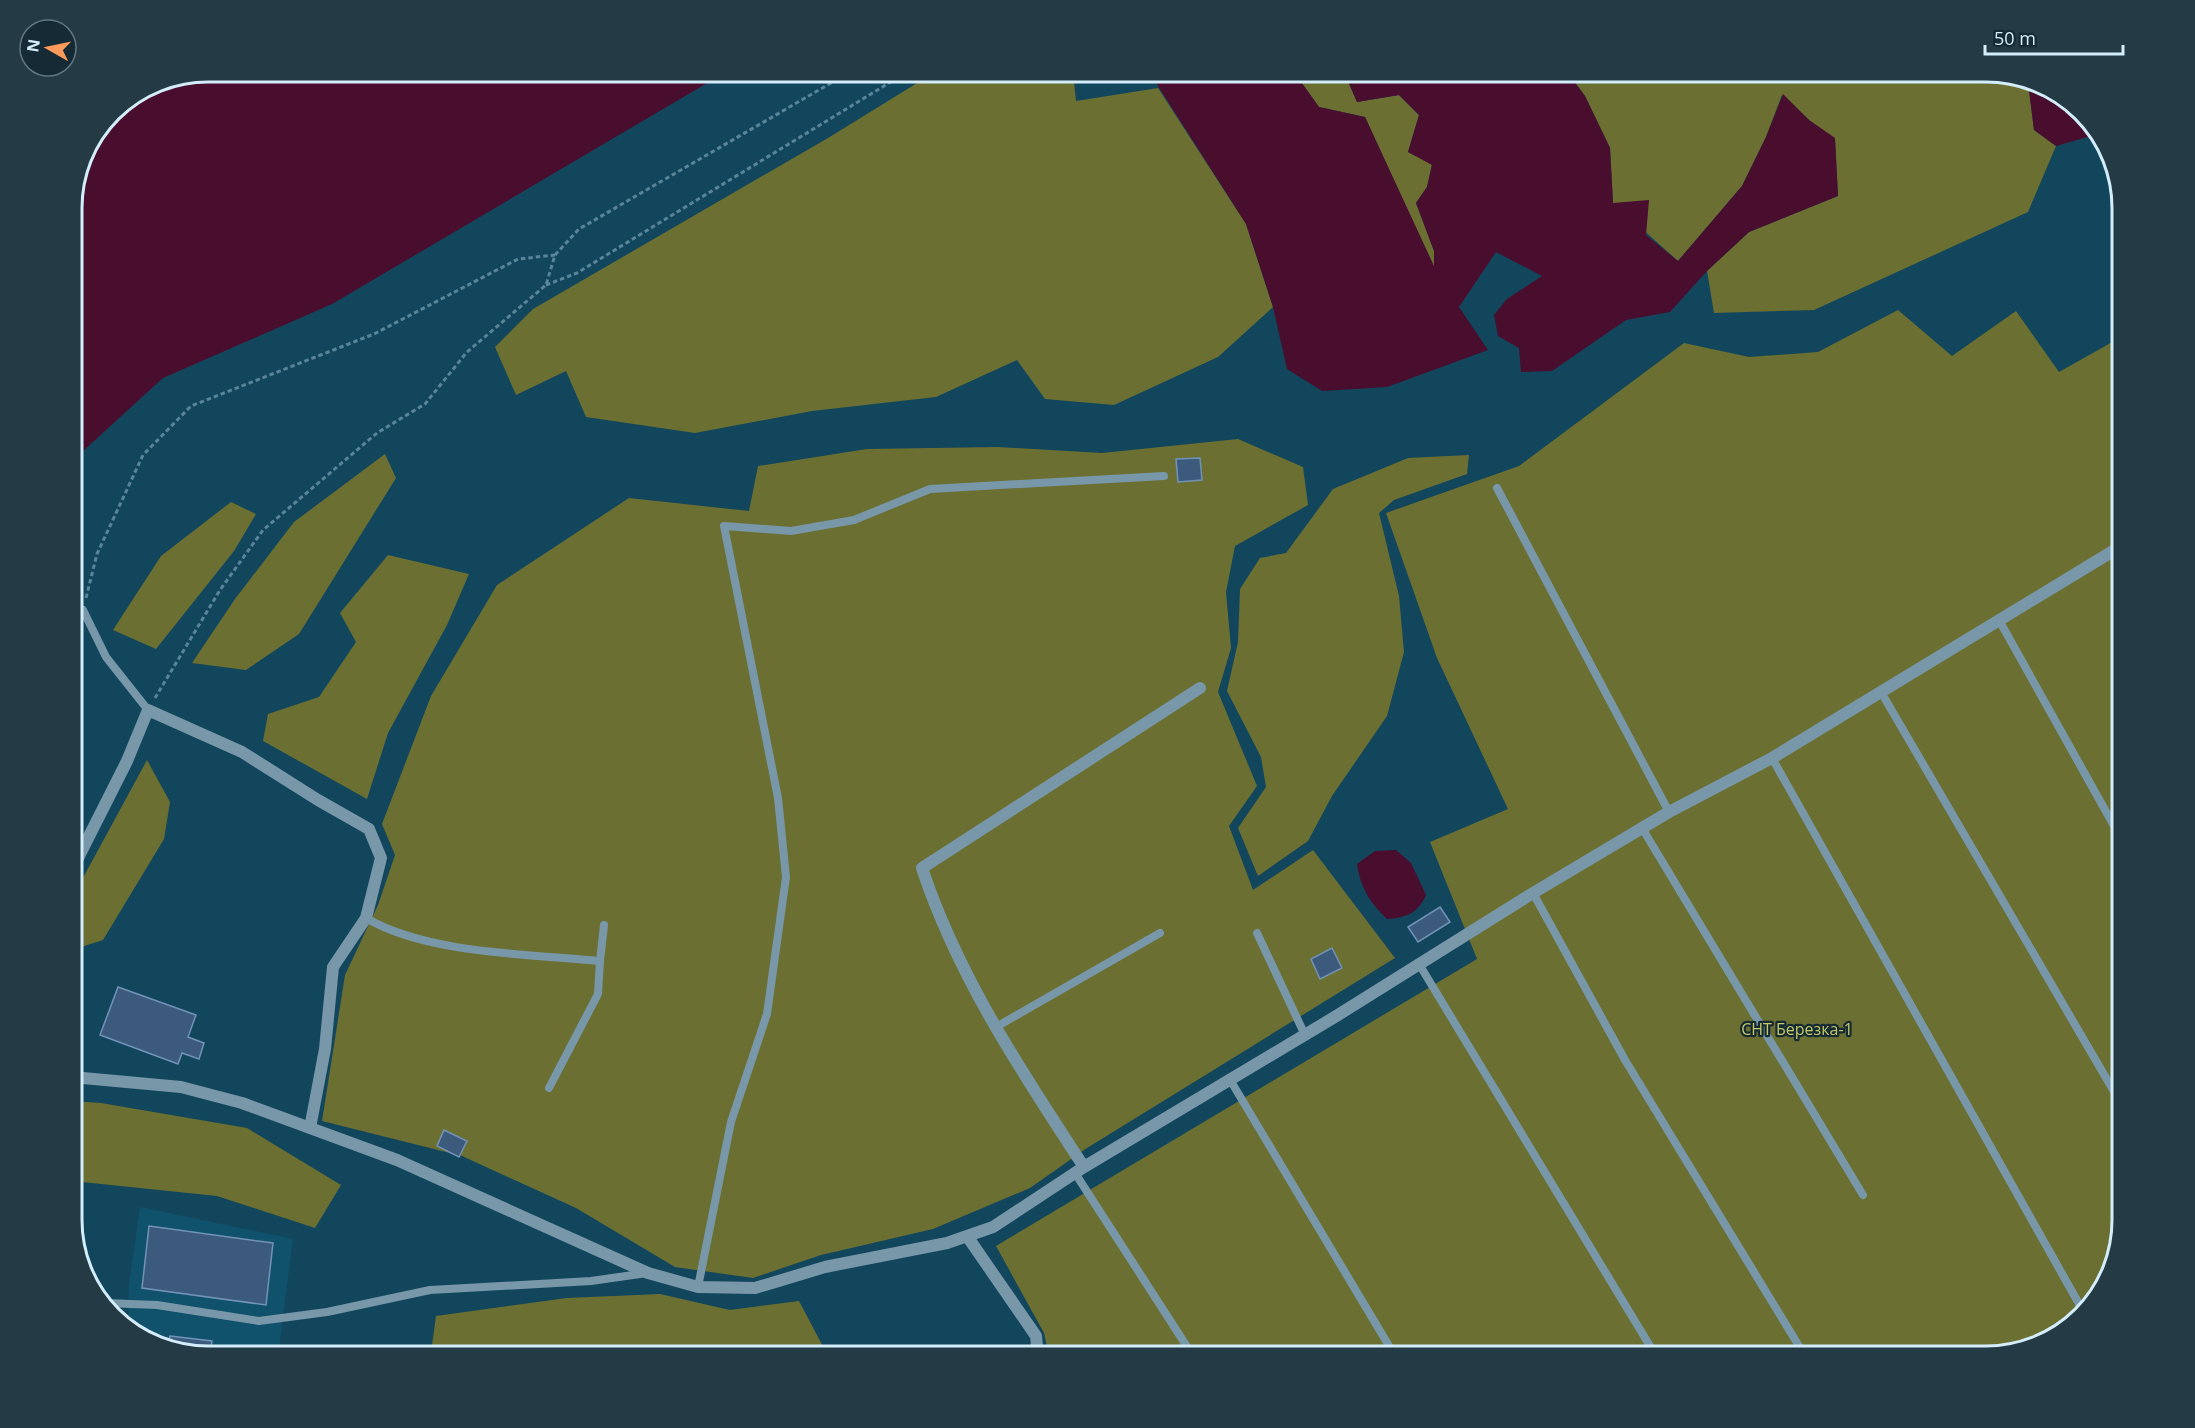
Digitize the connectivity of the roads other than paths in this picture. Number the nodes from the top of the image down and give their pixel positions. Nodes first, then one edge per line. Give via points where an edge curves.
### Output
1 (1164, 476) dead end
2 (1497, 488) dead end
3 (2112, 552) edge
4 (83, 610) road end
5 (1999, 620) junction
6 (1200, 688) dead end
7 (1881, 692) junction
8 (148, 710) junction
9 (1772, 758) junction
10 (1669, 812) junction
11 (2112, 822) edge
12 (1642, 828) junction
13 (83, 848) edge
14 (1533, 893) junction
15 (366, 918) junction
16 (604, 925) dead end
17 (1160, 933) dead end
18 (1257, 933) dead end
19 (600, 961) junction
20 (1419, 964) junction
21 (996, 1027) junction
22 (1304, 1033) junction
23 (83, 1078) edge
24 (1229, 1078) junction
25 (549, 1088) dead end
26 (2112, 1088) edge
27 (310, 1128) junction
28 (1080, 1170) junction
29 (1863, 1196) dead end
30 (967, 1236) junction
31 (648, 1273) junction
32 (698, 1287) junction
33 (115, 1303) edge
34 (2079, 1305) edge
35 (1037, 1346) edge
36 (1187, 1346) edge
37 (1389, 1346) edge
38 (1650, 1346) edge
39 (1799, 1346) edge

1 - 32 lane via 930,489 854,520 791,531 724,526 778,798 786,877 767,1014 731,1122
2 - 10 lane
3 - 5 street
4 - 8 lane via 106,657
5 - 7 street
5 - 11 lane
6 - 21 street via 922,868 955,953
7 - 9 street
7 - 26 lane
8 - 13 street
8 - 15 street via 242,752 369,829 381,858
9 - 10 street
9 - 34 lane
10 - 12 street
12 - 14 street
12 - 29 lane
14 - 20 street
14 - 39 lane via 1625,1060
15 - 19 lane via 388,931 472,949
15 - 27 street via 333,967 325,1049
16 - 19 lane
17 - 21 lane
18 - 22 lane
19 - 25 lane via 598,994
20 - 22 street
20 - 38 lane
21 - 28 street
22 - 24 street
23 - 27 street via 181,1087 242,1103
24 - 28 street
24 - 37 lane
27 - 31 street via 398,1160
28 - 30 street via 993,1227
28 - 36 lane
30 - 32 street via 825,1267 755,1288
30 - 35 street via 1036,1336
31 - 32 street
31 - 33 lane via 591,1281 430,1290 327,1312 259,1321 157,1305

